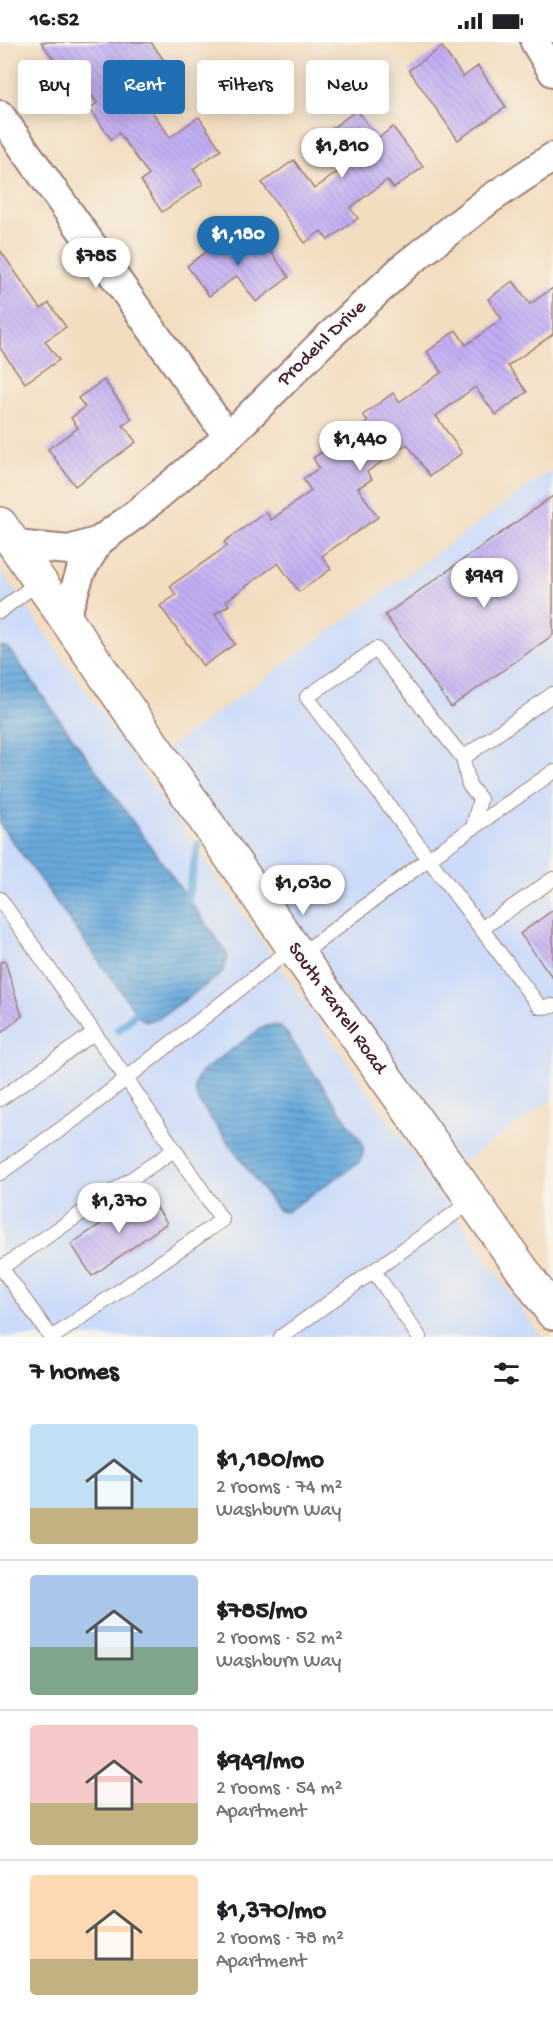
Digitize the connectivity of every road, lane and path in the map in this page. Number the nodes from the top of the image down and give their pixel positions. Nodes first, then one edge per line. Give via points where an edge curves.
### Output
1 (535, 42) edge
2 (553, 72) edge
3 (0, 115) edge
4 (553, 157) edge
5 (228, 437) junction
6 (8, 535) edge
7 (99, 541) junction
8 (40, 580) junction
9 (0, 611) edge
10 (65, 618) junction
11 (553, 694) edge
12 (463, 758) junction
13 (553, 772) edge
14 (473, 828) junction
15 (428, 859) junction
16 (553, 879) edge
17 (0, 899) edge
18 (480, 929) junction
19 (296, 951) junction
20 (553, 1006) edge
21 (94, 1033) junction
22 (126, 1078) junction
23 (0, 1099) edge
24 (174, 1150) junction
25 (0, 1173) edge
26 (473, 1200) junction
27 (1, 1267) edge
28 (374, 1271) junction
29 (553, 1312) edge
30 (52, 1337) edge
31 (281, 1337) edge
32 (419, 1337) edge

1 - 2 street
3 - 5 street
4 - 5 street, Prodehl Drive via 490,199 406,266 322,342
5 - 7 street, Prodehl Drive
6 - 7 street, Prodehl Drive via 69,549
6 - 8 street, South Farrell Road
7 - 10 street, Prodehl Drive via 81,571
8 - 9 lane
8 - 10 street, South Farrell Road
10 - 19 street, South Farrell Road
11 - 12 lane
12 - 14 lane via 469,785 480,799
12 - 15 lane via 376,648 307,698
13 - 14 lane
14 - 15 lane
15 - 18 lane
15 - 19 lane
16 - 18 lane
17 - 21 lane
18 - 20 lane via 540,1007
19 - 22 lane
19 - 26 street, South Farrell Road
21 - 22 lane
21 - 23 lane
22 - 24 lane
22 - 25 lane
24 - 27 lane
24 - 30 lane via 222,1220
26 - 28 lane
26 - 29 street, South Farrell Road
27 - 30 lane
28 - 31 lane
28 - 32 lane

